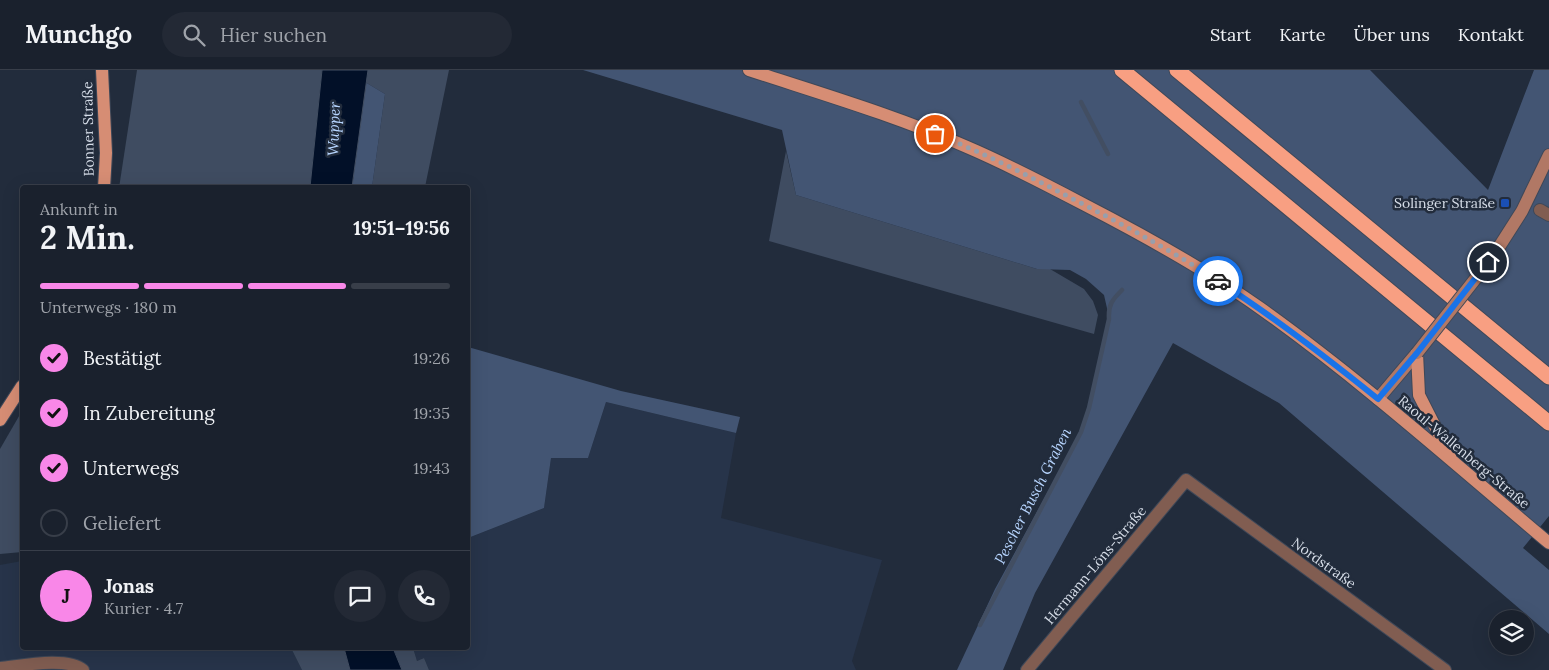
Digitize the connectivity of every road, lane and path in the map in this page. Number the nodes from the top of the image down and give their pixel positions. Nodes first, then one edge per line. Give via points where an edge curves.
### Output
1 (102, 70) edge
2 (749, 70) edge
3 (1122, 70) edge
4 (1178, 70) edge
5 (1549, 155) edge
6 (104, 185) edge
7 (1417, 353) junction
8 (1549, 376) edge
9 (20, 389) edge
10 (1378, 399) junction
11 (0, 420) edge
12 (1549, 423) edge
13 (1454, 463) junction
14 (1186, 480) joint
15 (1549, 543) edge
16 (0, 668) edge
17 (83, 670) edge
18 (1028, 670) edge
19 (1445, 670) edge

1 - 6 main road, Bonner Straße
2 - 10 main road, Raoul-Wallenberg-Straße via 903,121 1042,182 1208,274 1260,308
3 - 12 highway
4 - 8 highway
5 - 7 main road, bridge via 1522,211 1499,247
7 - 10 main road
7 - 13 main road via 1419,395
9 - 11 main road
10 - 13 main road, Raoul-Wallenberg-Straße
13 - 15 main road, Raoul-Wallenberg-Straße
14 - 18 street, Hermann-Löns-Straße
14 - 19 street, Nordstraße
16 - 17 street via 60,662

